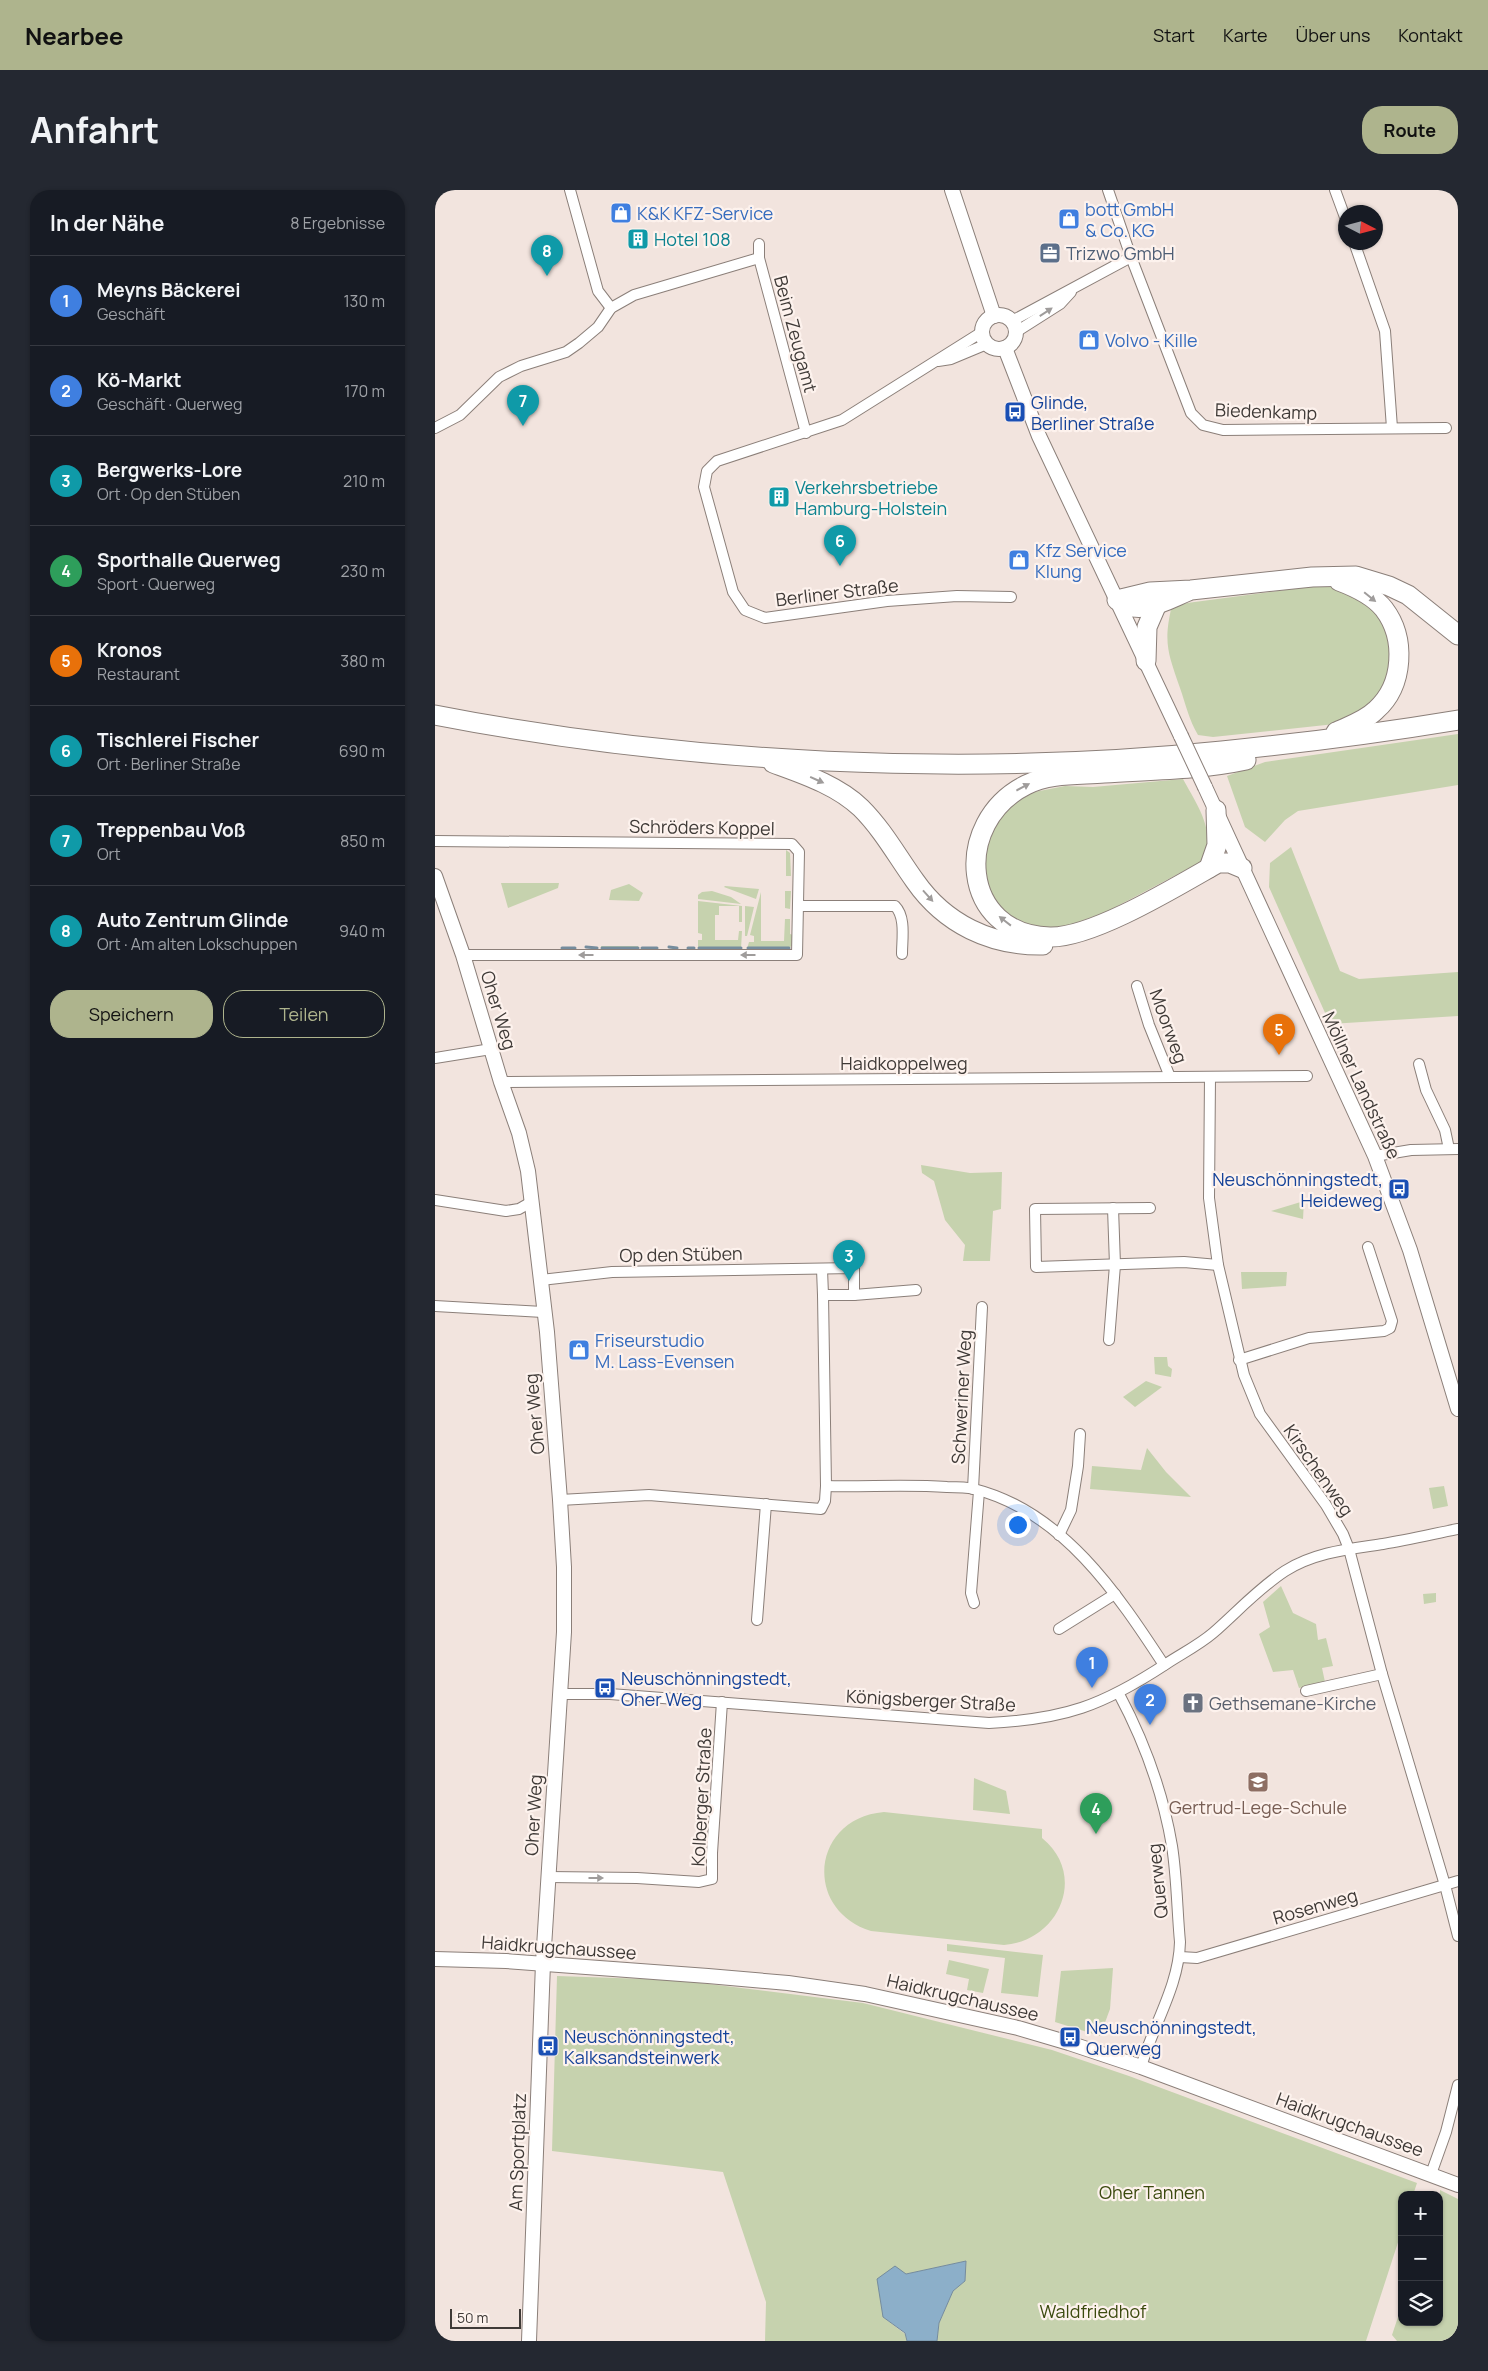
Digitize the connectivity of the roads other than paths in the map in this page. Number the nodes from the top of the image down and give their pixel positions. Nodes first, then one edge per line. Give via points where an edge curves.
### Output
1 (570, 190) edge
2 (952, 190) edge
3 (1108, 190) edge
4 (1335, 190) edge
5 (1340, 205) edge
6 (759, 244) dead end
7 (1356, 250) edge
8 (1131, 257) junction
9 (759, 258) junction
10 (611, 308) junction
11 (994, 316) junction
12 (1014, 326) junction
13 (985, 338) junction
14 (1005, 348) junction
15 (435, 428) edge
16 (1391, 428) junction
17 (1446, 428) dead end
18 (806, 433) junction
19 (1326, 577) junction
20 (1191, 590) junction
21 (1011, 597) dead end
22 (1117, 600) junction
23 (1157, 604) junction
24 (1458, 635) edge
25 (1146, 661) junction
26 (435, 716) edge
27 (1458, 720) edge
28 (1319, 740) junction
29 (1290, 744) junction
30 (755, 756) junction
31 (1216, 810) junction
32 (435, 841) edge
33 (1209, 868) junction
34 (1242, 868) junction
35 (435, 876) edge
36 (798, 906) junction
37 (902, 954) dead end
38 (463, 955) junction
39 (1137, 986) dead end
40 (491, 1049) junction
41 (435, 1058) edge
42 (1419, 1064) dead end
43 (1307, 1076) dead end
44 (1170, 1077) junction
45 (1210, 1077) junction
46 (501, 1082) junction
47 (1454, 1149) edge
48 (1375, 1156) junction
49 (435, 1200) edge
50 (533, 1201) junction
51 (1113, 1208) junction
52 (1150, 1208) dead end
53 (1368, 1247) dead end
54 (1115, 1265) junction
55 (1218, 1266) junction
56 (822, 1269) junction
57 (541, 1280) junction
58 (916, 1290) dead end
59 (823, 1295) junction
60 (854, 1295) junction
61 (435, 1306) edge
62 (982, 1307) dead end
63 (543, 1312) junction
64 (1109, 1340) dead end
65 (1239, 1360) junction
66 (1457, 1404) edge
67 (1080, 1434) dead end
68 (826, 1486) junction
69 (976, 1490) junction
70 (560, 1500) junction
71 (767, 1504) junction
72 (1458, 1529) edge
73 (1059, 1535) junction
74 (1349, 1549) junction
75 (1115, 1594) junction
76 (974, 1603) dead end
77 (757, 1620) dead end
78 (1059, 1629) dead end
79 (1164, 1665) junction
80 (1382, 1674) junction
81 (1306, 1691) dead end
82 (561, 1694) junction
83 (1119, 1694) junction
84 (722, 1702) junction
85 (548, 1878) junction
86 (1458, 1881) edge
87 (1445, 1885) junction
88 (1458, 1936) edge
89 (1180, 1958) junction
90 (435, 1959) edge
91 (543, 1964) junction
92 (1141, 2067) junction
93 (1458, 2085) edge
94 (1431, 2174) junction
95 (1458, 2184) edge
96 (529, 2341) edge

1 - 10 street via 598,291
2 - 11 main road
3 - 8 street, Biedenkamp
4 - 5 street
6 - 9 street, Beim Zeugamt
7 - 16 street via 1385,331
8 - 12 street via 1074,289 1060,304
8 - 16 street, Biedenkamp via 1191,413 1203,426 1223,430
9 - 10 street via 634,295
9 - 18 street, Beim Zeugamt
10 - 15 street via 598,327 566,352 521,366 499,377 461,415
11 - 12 main road via 1003,316
11 - 13 main road via 985,322
12 - 14 main road via 1013,342
13 - 14 main road via 996,349
13 - 18 street, Berliner Straße via 947,353 842,420
14 - 22 main road via 1039,436
16 - 17 street, Biedenkamp
18 - 21 street, Berliner Straße via 717,460 707,471 704,487 733,592 745,610 765,618 885,602 957,596
19 - 20 highway
19 - 24 highway via 1356,576 1389,586 1408,595
19 -> 28 highway via 1363,592 1383,608 1395,630 1399,666 1389,694 1376,711
20 - 22 highway via 1145,592
20 - 23 highway
22 - 23 highway via 1135,609
22 - 25 main road
23 - 25 highway via 1147,627
25 - 31 main road, Möllner Landstraße, bridge
26 - 30 highway via 624,745
27 - 28 highway
28 - 29 highway
29 - 30 highway via 1221,752 1022,762 905,763
33 -> 29 highway via 1137,907 1089,928 1050,937 1026,934 995,913 981,893 975,856 981,831 993,812 1007,797 1035,781 1063,775 1230,764 1268,755
30 -> 34 highway via 827,785 859,806 939,908 968,928 1002,942 1048,945 1085,936
31 - 33 highway via 1217,845
31 - 34 main road, Möllner Landstraße
32 - 36 street, Schröders Koppel via 792,844 799,852
33 - 34 highway via 1222,862
34 - 48 main road, Möllner Landstraße
35 - 38 main road, Oher Weg
36 - 37 street via 895,906 902,918
36 -> 38 street, Schröders Koppel via 797,955
38 - 40 main road, Oher Weg
39 - 44 street, Moorweg
40 - 41 street
40 - 46 main road, Oher Weg
42 - 47 street via 1426,1090
43 - 45 street, Haidkoppelweg
44 - 45 street, Haidkoppelweg
44 - 46 street, Haidkoppelweg
45 - 55 street, Kirschenweg via 1209,1198
46 - 50 main road, Oher Weg via 524,1151
47 - 48 street via 1411,1150
48 - 66 main road, Möllner Landstraße via 1410,1250
49 - 50 street via 506,1211 519,1209
50 - 57 main road, Oher Weg
51 - 52 street
51 - 54 street
51 - 54 street via 1035,1209 1036,1267
53 - 65 street via 1392,1321 1390,1328 1309,1338
54 - 55 street via 1184,1262
54 - 64 street
55 - 65 street, Kirschenweg
56 - 57 street, Op den Stüben via 621,1272
56 - 59 street
56 - 60 street, Op den Stüben via 854,1268
57 - 63 main road, Oher Weg
58 - 60 street
59 - 60 street
59 - 68 street
61 - 63 street
62 - 69 street, Schweriner Weg
63 - 70 main road, Oher Weg
65 - 74 street, Kirschenweg via 1260,1414 1326,1505
67 - 73 street via 1071,1506
68 - 69 street via 929,1485
68 - 71 street via 821,1509
69 - 73 street via 1007,1499
69 - 76 street, Schweriner Weg via 971,1593
70 - 71 street via 649,1495
70 - 82 main road, Oher Weg via 564,1567
71 - 77 street
72 - 74 street, Königsberger Straße
73 - 75 street via 1087,1560
74 - 79 street, Königsberger Straße via 1326,1553 1286,1570 1212,1634
74 - 80 street, Kirschenweg
75 - 78 street
75 - 79 street
79 - 83 street, Königsberger Straße
80 - 81 street
80 - 87 street, Kirschenweg
82 - 84 street, Königsberger Straße
82 - 85 main road, Oher Weg
83 - 84 street, Königsberger Straße via 1060,1715 989,1723
83 - 89 street, Querweg via 1131,1716 1163,1803 1171,1846
85 -> 84 street, Kolberger Straße via 699,1882 713,1879
85 - 91 main road, Oher Weg
86 - 87 street, Rosenweg
87 - 88 street, Kirschenweg
87 - 89 street, Rosenweg via 1197,1958
89 - 92 street, Querweg
90 - 91 main road, Haidkrugchaussee
91 - 92 main road, Haidkrugchaussee via 788,1983 865,1994 1018,2028
91 - 96 main road, Am Sportplatz
92 - 94 main road, Haidkrugchaussee
93 - 94 street
94 - 95 main road, Haidkrugchaussee

